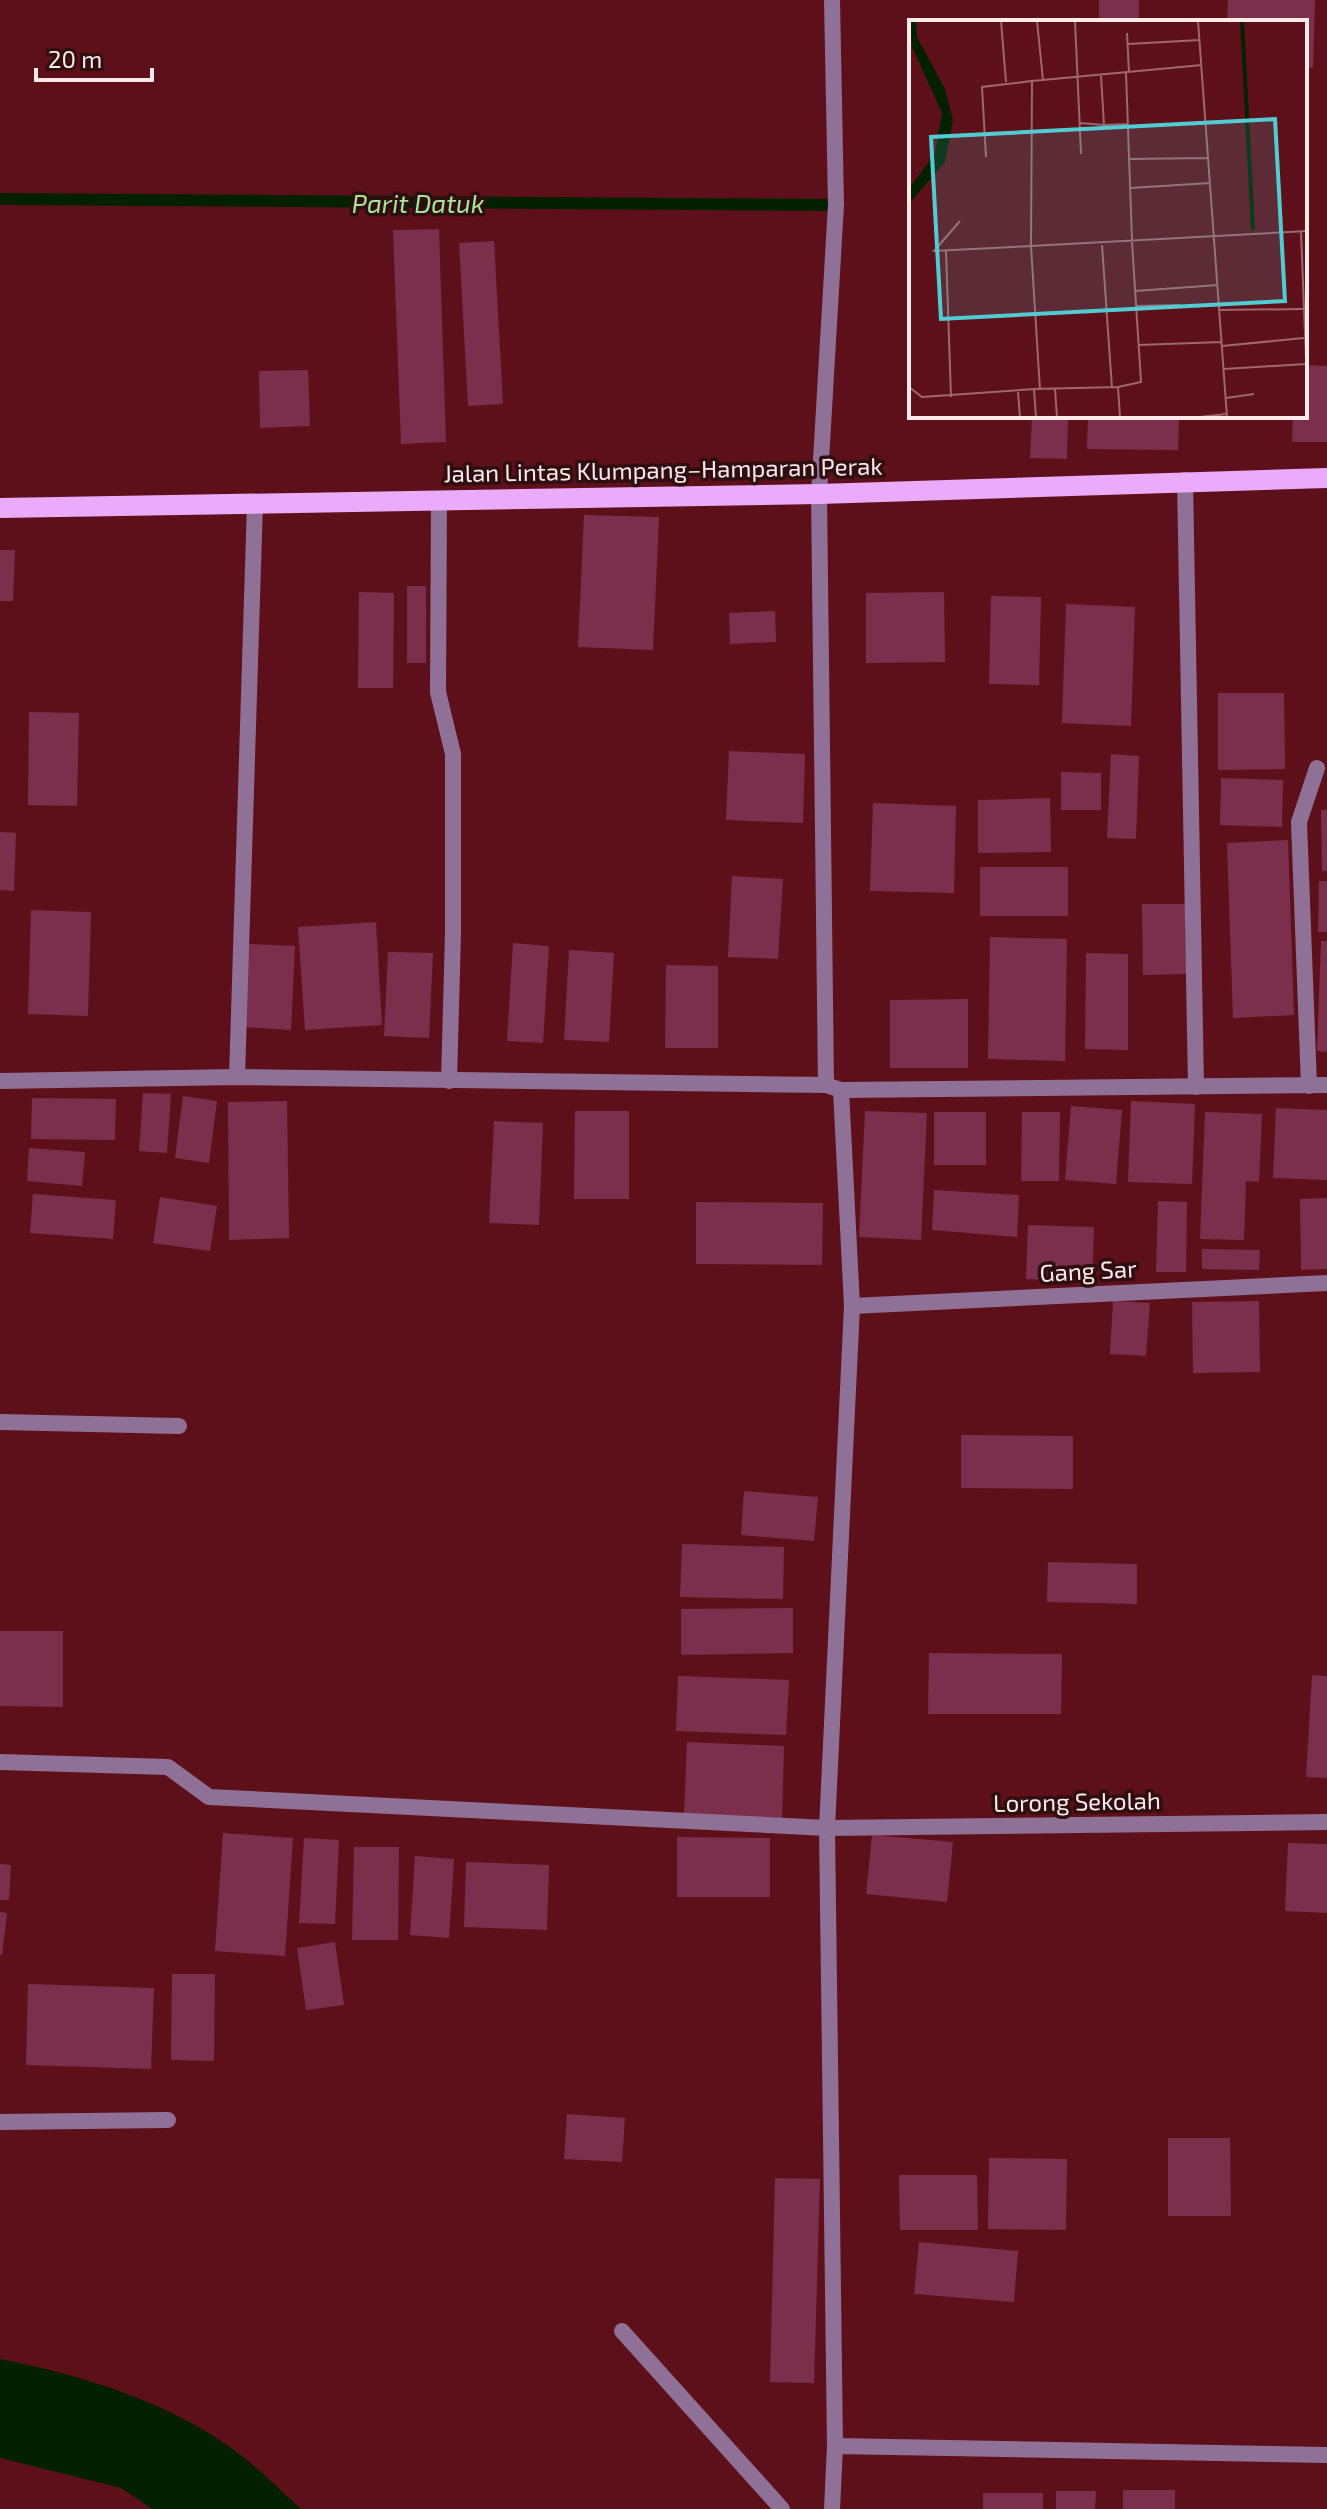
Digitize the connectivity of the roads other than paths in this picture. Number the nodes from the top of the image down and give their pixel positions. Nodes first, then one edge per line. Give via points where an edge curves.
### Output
1 (832, 0) edge
2 (1327, 478) edge
3 (1185, 480) junction
4 (819, 494) junction
5 (439, 500) junction
6 (255, 503) junction
7 (0, 508) edge
8 (1317, 768) dead end
9 (237, 1077) junction
10 (0, 1081) edge
11 (449, 1081) junction
12 (1327, 1085) edge
13 (1309, 1086) junction
14 (1196, 1087) junction
15 (834, 1088) junction
16 (1327, 1283) edge
17 (852, 1306) junction
18 (0, 1422) edge
19 (179, 1426) dead end
20 (0, 1762) edge
21 (1327, 1822) edge
22 (827, 1828) junction
23 (168, 2120) dead end
24 (0, 2122) edge
25 (622, 2331) dead end
26 (835, 2446) junction
27 (1327, 2455) edge
28 (782, 2509) edge
29 (832, 2509) edge

1 - 4 street via 836,205
2 - 3 main road, Jalan Lintas Klumpang–Hamparan Perak
3 - 4 main road, Jalan Lintas Klumpang–Hamparan Perak
3 - 14 street
4 - 5 main road, Jalan Lintas Klumpang–Hamparan Perak
4 - 15 street
5 - 6 main road, Jalan Lintas Klumpang–Hamparan Perak
5 - 11 street via 438,692 453,754
6 - 7 main road, Jalan Lintas Klumpang–Hamparan Perak
6 - 9 street
8 - 13 street via 1299,822
9 - 10 street
9 - 11 street
11 - 15 street
12 - 13 street
13 - 14 street
14 - 15 street
15 - 17 street
16 - 17 street, Gang Sar
17 - 22 street
18 - 19 street
20 - 22 street, Lorong Sekolah via 168,1767 209,1797
21 - 22 street, Lorong Sekolah
22 - 26 street
23 - 24 street
25 - 28 street
26 - 27 street
26 - 29 street

